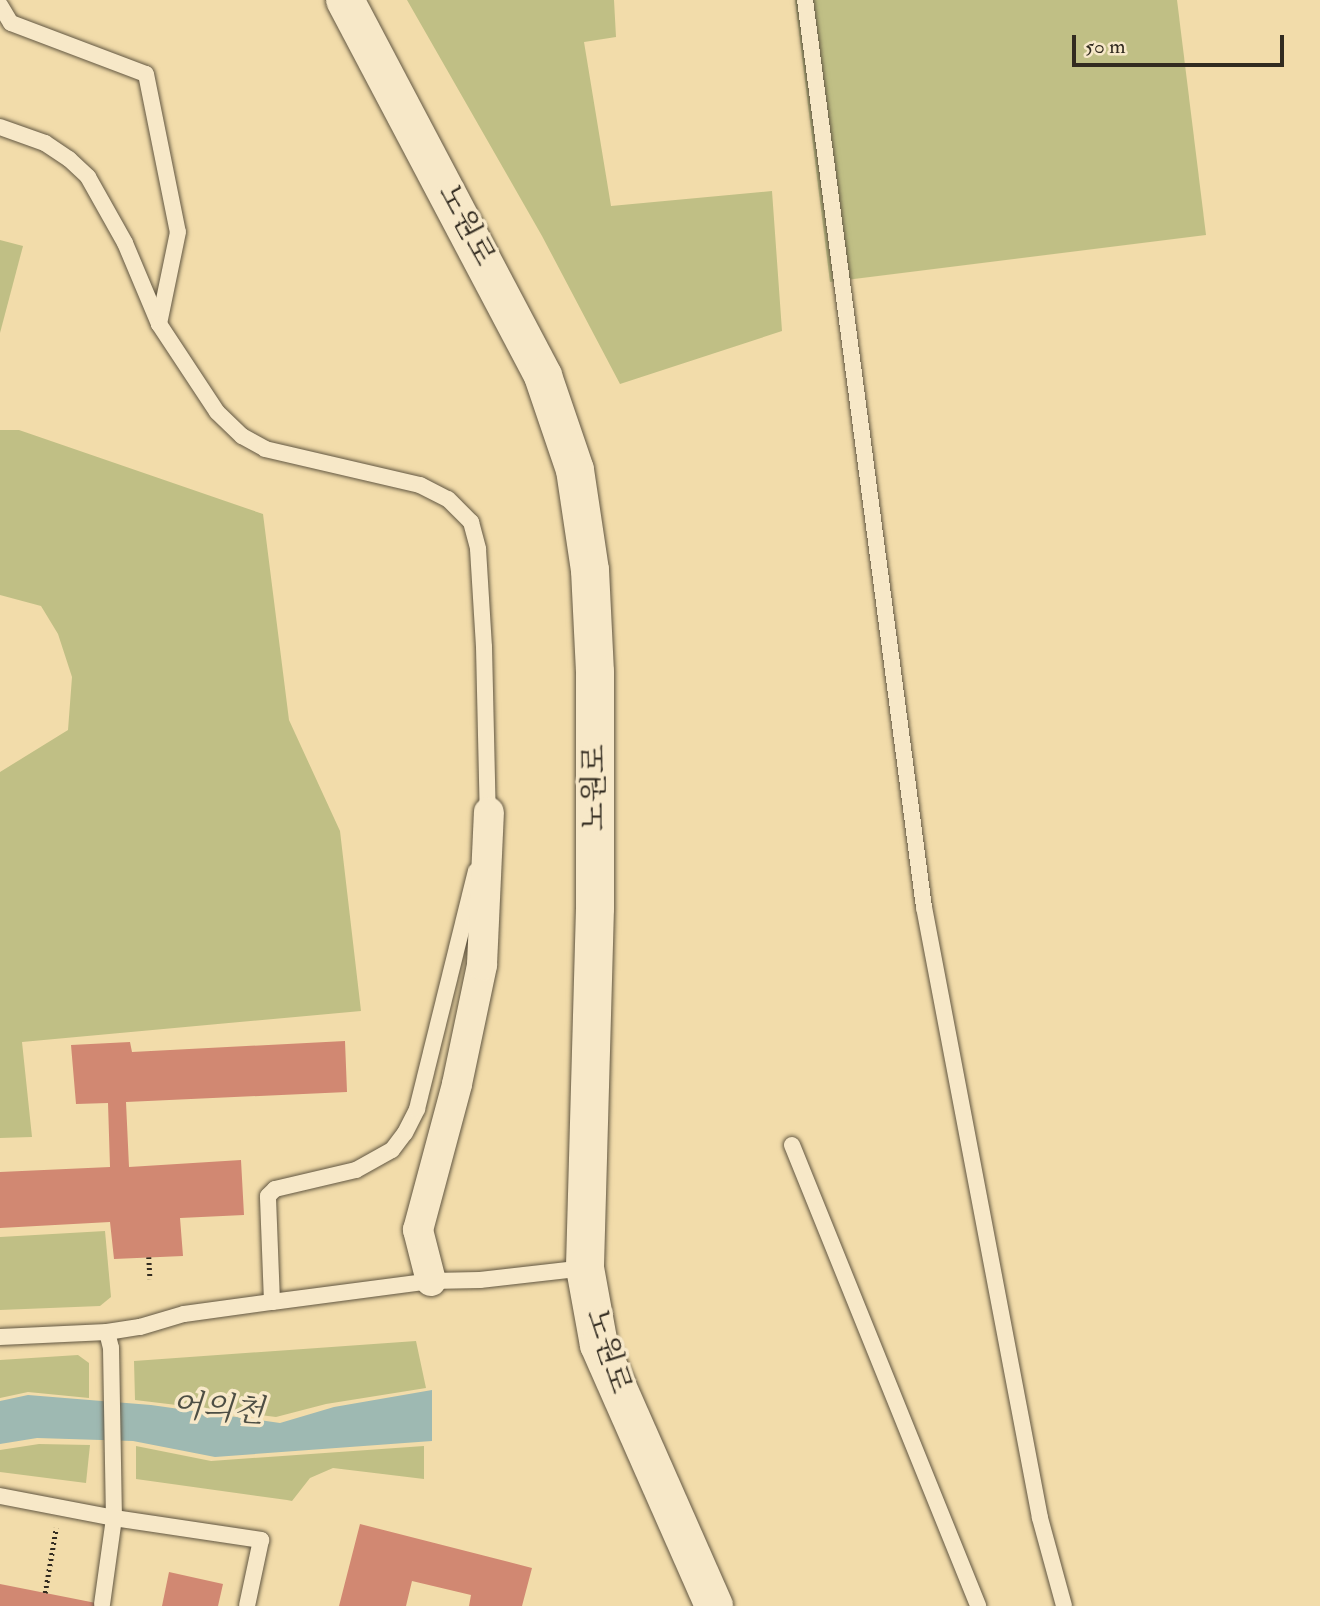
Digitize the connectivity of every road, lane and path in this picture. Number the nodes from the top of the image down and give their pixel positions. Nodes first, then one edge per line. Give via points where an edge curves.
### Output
1 (345, 0) edge
2 (805, 0) edge
3 (0, 5) edge
4 (0, 127) edge
5 (159, 324) junction
6 (489, 812) junction
7 (792, 1145) dead end
8 (149, 1257) dead end
9 (585, 1268) junction
10 (150, 1279) dead end
11 (431, 1281) junction
12 (272, 1302) junction
13 (0, 1337) edge
14 (109, 1340) junction
15 (0, 1496) edge
16 (114, 1518) junction
17 (52, 1552) dead end
18 (45, 1593) dead end
19 (102, 1604) dead end
20 (247, 1606) edge
21 (713, 1606) edge
22 (978, 1606) edge
23 (1064, 1606) edge

1 - 9 main road, 노원로 via 543,376 575,470 590,570 595,672
2 - 23 lane via 924,908 1040,1518
3 - 5 lane via 12,23 146,74 178,232
4 - 5 lane via 45,143 88,177 125,243
5 - 6 lane via 217,412 242,436 265,449 420,485 448,499 471,522 478,549 484,635
6 - 11 street via 482,965 457,1084 418,1230
6 - 12 lane via 417,1110 392,1150 356,1170 275,1189 268,1196
7 - 22 lane
8 - 10 path
9 - 11 lane
9 - 21 main road, 노원로 via 599,1345
11 - 12 lane
12 - 14 lane via 184,1314
13 - 14 lane
14 - 16 lane
15 - 16 lane
16 - 19 lane
16 - 20 lane via 261,1540
17 - 18 path

